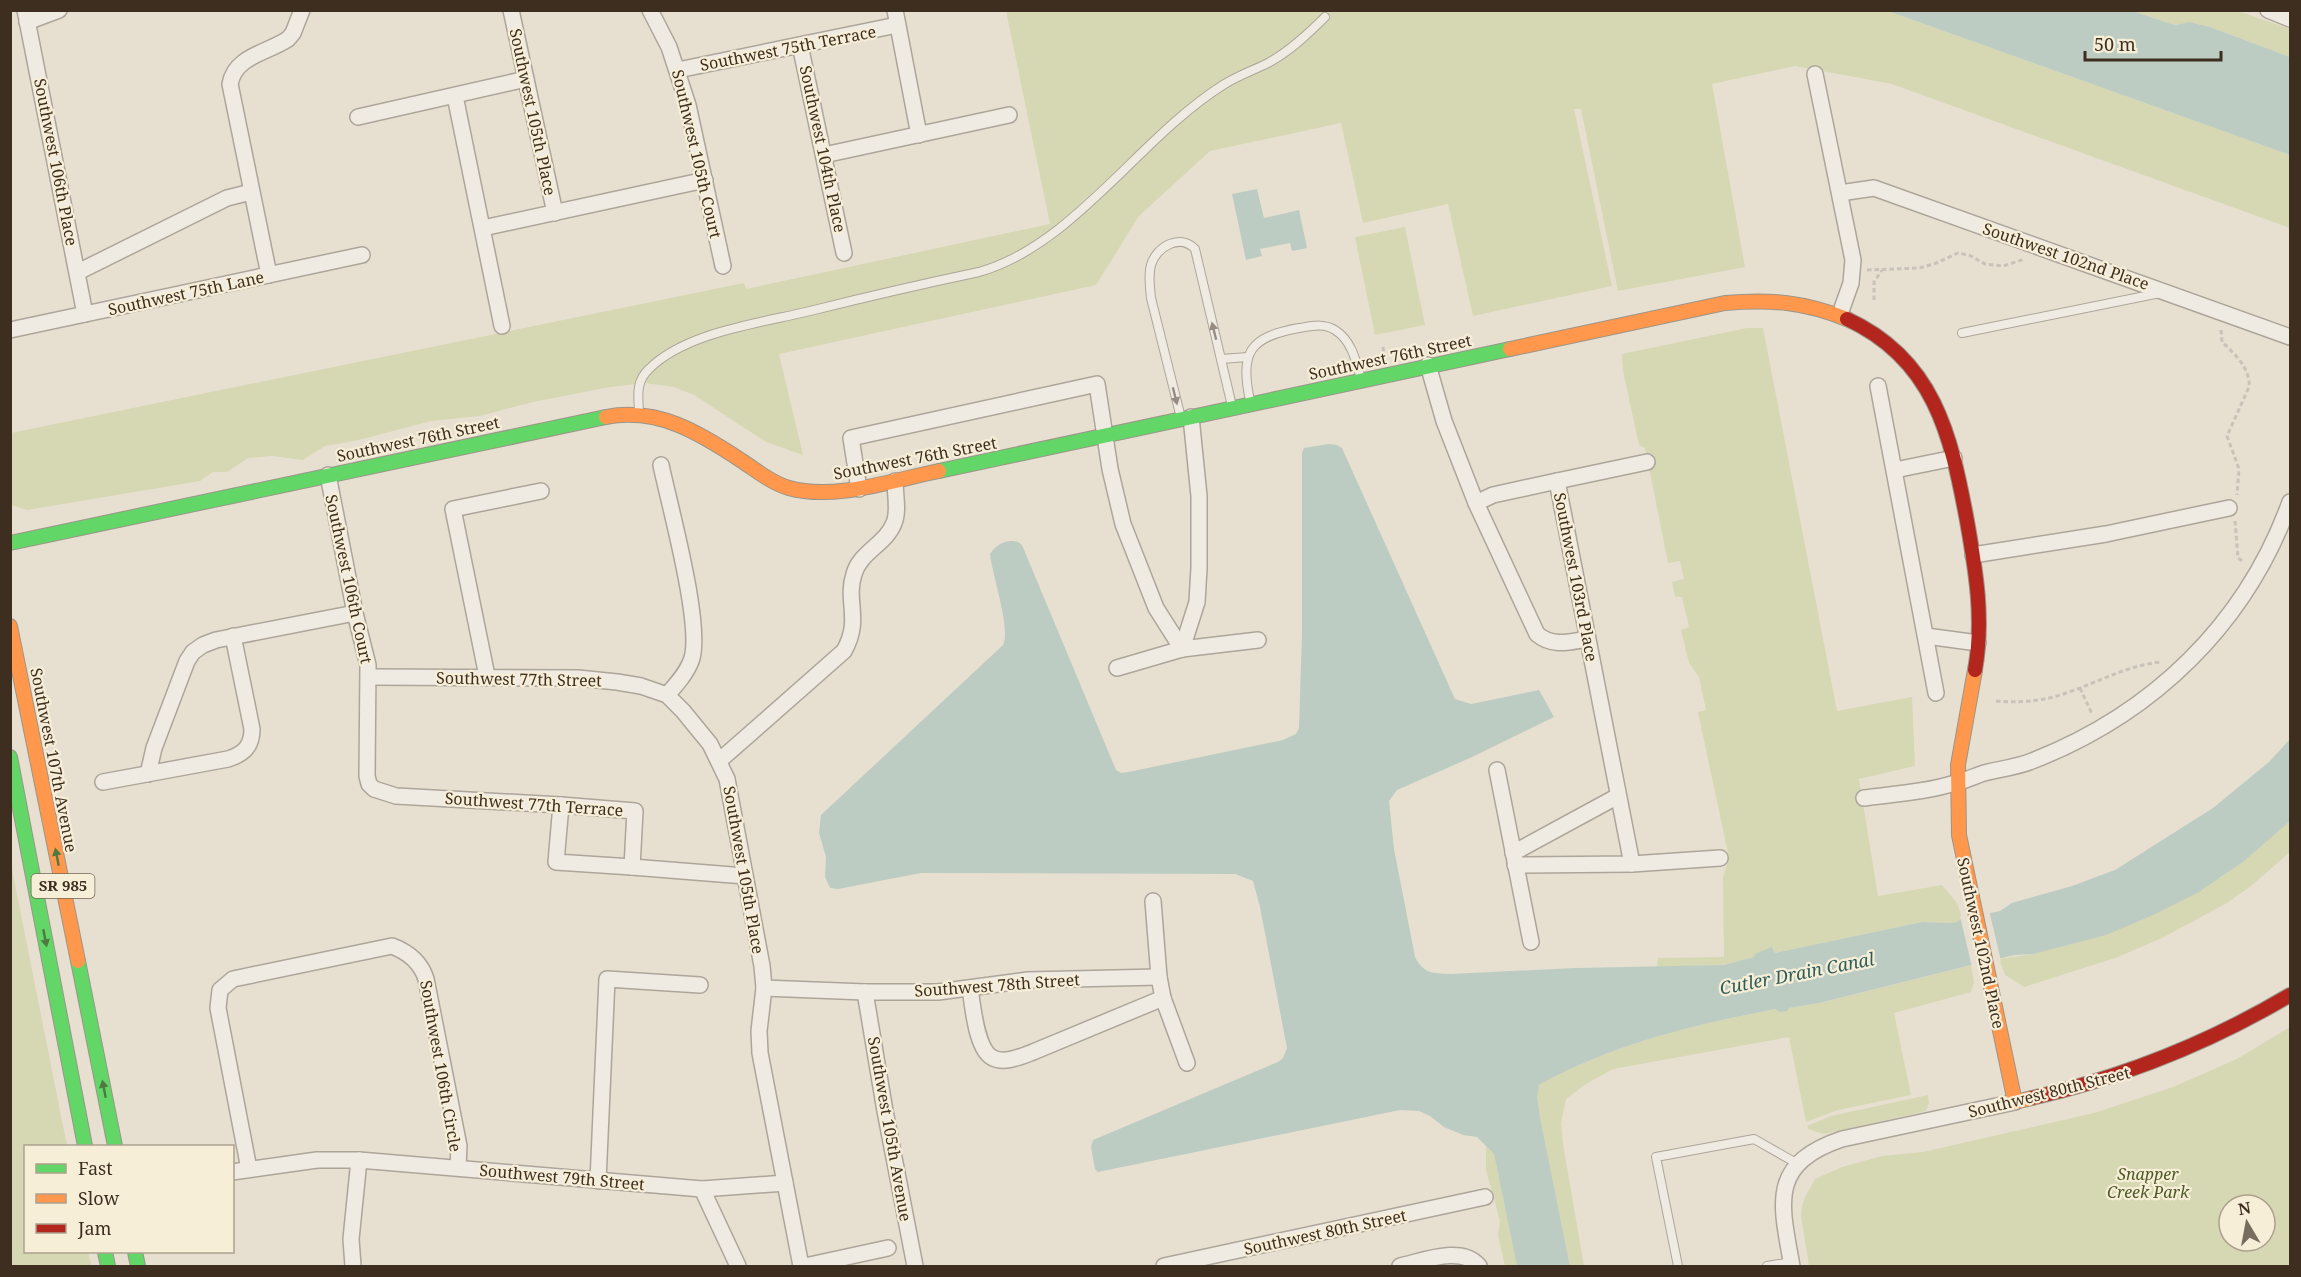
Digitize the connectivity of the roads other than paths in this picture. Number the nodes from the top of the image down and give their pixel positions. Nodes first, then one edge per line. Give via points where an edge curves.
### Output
1 (58, 10) edge
2 (302, 10) edge
3 (511, 10) edge
4 (650, 10) edge
5 (2268, 10) edge
6 (26, 16) edge
7 (1325, 16) dead end
8 (896, 18) edge
9 (2290, 19) edge
10 (800, 45) junction
11 (678, 70) junction
12 (1815, 74) dead end
13 (526, 80) junction
14 (455, 96) junction
15 (1009, 115) dead end
16 (358, 117) dead end
17 (919, 135) junction
18 (824, 155) junction
19 (705, 180) junction
20 (251, 192) junction
21 (1840, 193) junction
22 (555, 213) junction
23 (483, 228) junction
24 (844, 253) dead end
25 (362, 255) dead end
26 (723, 266) dead end
27 (78, 272) junction
28 (269, 275) junction
29 (2167, 292) junction
30 (1840, 314) junction
31 (85, 315) junction
32 (502, 326) dead end
33 (10, 330) edge
34 (1962, 333) dead end
35 (2290, 337) edge
36 (1248, 357) junction
37 (1221, 359) junction
38 (1428, 365) junction
39 (1361, 380) junction
40 (1878, 386) dead end
41 (1250, 404) junction
42 (1233, 408) junction
43 (639, 413) junction
44 (1186, 418) junction
45 (1106, 436) junction
46 (1954, 458) junction
47 (1647, 462) dead end
48 (661, 465) dead end
49 (1895, 471) junction
50 (328, 475) junction
51 (895, 481) junction
52 (1557, 481) junction
53 (859, 489) junction
54 (542, 491) dead end
55 (1476, 502) junction
56 (2290, 502) edge
57 (2233, 506) road end
58 (10, 543) edge
59 (1973, 555) junction
60 (355, 613) junction
61 (10, 626) edge
62 (234, 636) junction
63 (1926, 636) junction
64 (1587, 639) junction
65 (1258, 640) dead end
66 (1978, 643) junction
67 (1182, 649) junction
68 (1117, 668) dead end
69 (487, 676) junction
70 (369, 677) junction
71 (1936, 693) dead end
72 (667, 695) junction
73 (10, 757) edge
74 (719, 761) junction
75 (1497, 770) dead end
76 (148, 774) junction
77 (103, 782) dead end
78 (1957, 783) junction
79 (374, 789) joint
80 (1618, 796) junction
81 (1864, 798) dead end
82 (561, 805) junction
83 (1720, 858) dead end
84 (1514, 859) junction
85 (1632, 864) junction
86 (632, 867) junction
87 (745, 876) junction
88 (1153, 902) dead end
89 (1531, 942) dead end
90 (1159, 977) junction
91 (700, 985) dead end
92 (764, 988) junction
93 (970, 989) junction
94 (865, 992) junction
95 (2290, 995) edge
96 (1163, 998) junction
97 (1187, 1063) dead end
98 (2015, 1102) junction
99 (86, 1145) edge
100 (115, 1145) edge
101 (359, 1160) junction
102 (1798, 1164) junction
103 (458, 1167) junction
104 (249, 1169) junction
105 (234, 1172) edge
106 (598, 1181) junction
107 (785, 1183) junction
108 (702, 1190) junction
109 (1485, 1197) dead end
110 (888, 1248) dead end
111 (1792, 1264) edge
112 (353, 1266) edge
113 (738, 1266) edge
114 (803, 1266) edge
115 (915, 1266) edge
116 (1164, 1266) edge
117 (1400, 1266) edge
118 (1479, 1266) edge
119 (1678, 1266) edge
120 (1767, 1266) edge

1 - 6 street
2 - 20 street via 288,39 247,59 232,77 231,93
3 - 13 street, Southwest 105th Place
4 - 11 street, Southwest 105th Court
5 - 9 street
6 - 27 street, Southwest 106th Place
7 - 43 lane via 1301,40 1224,85 1165,130 1071,218 1024,254 979,272 752,323 700,339 649,368 639,381
8 - 10 street, Southwest 75th Terrace
8 - 17 street
10 - 11 street, Southwest 75th Terrace
10 - 18 street, Southwest 104th Place
11 - 19 street, Southwest 105th Court
12 - 21 street
13 - 14 street
13 - 22 street, Southwest 105th Place
14 - 16 street
14 - 23 street
15 - 17 street
17 - 18 street
18 - 24 street, Southwest 104th Place
19 - 22 street
19 - 26 street, Southwest 105th Court
20 - 27 street via 218,202
20 - 28 street
21 - 29 street, Southwest 102nd Place via 1874,188
21 - 30 street via 1853,271
22 - 23 street
23 - 32 street
25 - 28 street, Southwest 75th Lane
27 - 31 street, Southwest 106th Place
28 - 31 street, Southwest 75th Lane
29 - 34 lane
29 - 35 street, Southwest 102nd Place
30 - 38 street, Southwest 76th Street via 1791,301 1757,299
30 - 46 street, Southwest 102nd Place via 1888,345 1917,375 1938,409
31 - 33 street, Southwest 75th Lane
36 - 37 lane
36 - 39 lane via 1270,334 1325,326 1351,346
36 - 41 lane via 1245,377
37 - 42 lane
37 -> 44 lane via 1195,249 1174,242 1155,256 1149,281
38 - 39 street, Southwest 76th Street
38 - 55 street via 1443,421
39 - 41 street, Southwest 76th Street
40 - 49 street
41 - 42 street, Southwest 76th Street
42 - 44 street, Southwest 76th Street
43 - 50 street, Southwest 76th Street via 572,423
43 - 53 street, Southwest 76th Street via 694,431 762,475 790,488 811,492
44 - 45 street, Southwest 76th Street
44 - 67 street via 1198,487 1199,568 1197,602
45 - 51 street, Southwest 76th Street
45 - 53 street via 1097,384 850,438
45 - 67 street via 1124,524 1156,608
46 - 49 street
46 - 59 street, Southwest 102nd Place
47 - 52 street
48 - 72 street via 694,638 692,661
49 - 63 street
50 - 58 street, Southwest 76th Street
50 - 60 street, Southwest 106th Court
51 - 53 street, Southwest 76th Street
51 - 74 street via 894,524 854,571 853,630 844,651
52 - 55 street, Southwest 103rd Place
52 - 64 street, Southwest 103rd Place
54 - 69 street via 453,509
55 - 64 street via 1537,634 1558,643
56 - 78 street via 2250,585 2208,641 2155,692 2080,740 2030,762
57 - 59 street via 2106,534
59 - 66 street, Southwest 102nd Place via 1980,618
60 - 62 street
60 - 70 street, Southwest 106th Court
100 -> 61 street, Southwest 107th Avenue / SR 985
62 - 76 street via 203,645 187,661
62 - 76 street via 252,729 248,747 228,759
63 - 66 street
63 - 71 street
64 - 80 street, Southwest 103rd Place
65 - 67 street
66 - 78 street, Southwest 102nd Place
67 - 68 street
69 - 70 street, Southwest 77th Street
69 - 72 street, Southwest 77th Street via 607,681
70 - 79 street, Southwest 106th Court via 366,769
72 - 74 street, Southwest 105th Place via 699,729
73 -> 99 street, SR 985
74 - 87 street, Southwest 105th Place via 727,779
75 - 84 street
76 - 77 street
78 - 81 street
78 - 98 street, Southwest 102nd Place via 1958,834
79 - 82 street, Southwest 77th Terrace via 396,796
80 - 84 street
80 - 85 street, Southwest 103rd Place
82 - 86 street, Southwest 77th Terrace via 635,811
82 - 86 street via 556,862
83 - 85 street
84 - 85 street
84 - 89 street
86 - 87 street
87 - 92 street, Southwest 105th Place
88 - 90 street
90 - 93 street, Southwest 78th Street via 1028,980
90 - 96 street
91 - 106 street via 607,979
92 - 94 street, Southwest 78th Street
92 - 107 street, Southwest 105th Place via 760,1053
93 - 94 street, Southwest 78th Street
93 - 96 street via 981,1042 985,1051 1000,1060 1034,1052
94 - 115 street, Southwest 105th Avenue
95 - 98 street, Southwest 80th Street via 2231,1029 2166,1059 2108,1080
96 - 97 street
98 - 102 street, Southwest 80th Street via 1842,1139 1816,1150
101 - 103 street, Southwest 79th Street
101 - 104 street, Southwest 79th Street via 317,1160
101 - 112 street via 351,1239
102 - 111 street via 1787,1179 1783,1204
102 - 119 lane via 1754,1139 1656,1157
103 - 104 street, Southwest 106th Circle via 459,1146 426,980 408,954 392,946 232,979 220,990 218,1008
103 - 106 street, Southwest 79th Street
104 - 105 street, Southwest 79th Street
106 - 108 street, Southwest 79th Street
107 - 108 street, Southwest 79th Street
107 - 114 street, Southwest 105th Place
108 - 113 street
109 - 116 street, Southwest 80th Street
110 - 114 street
111 - 120 lane
117 - 118 street via 1454,1255 1471,1259

